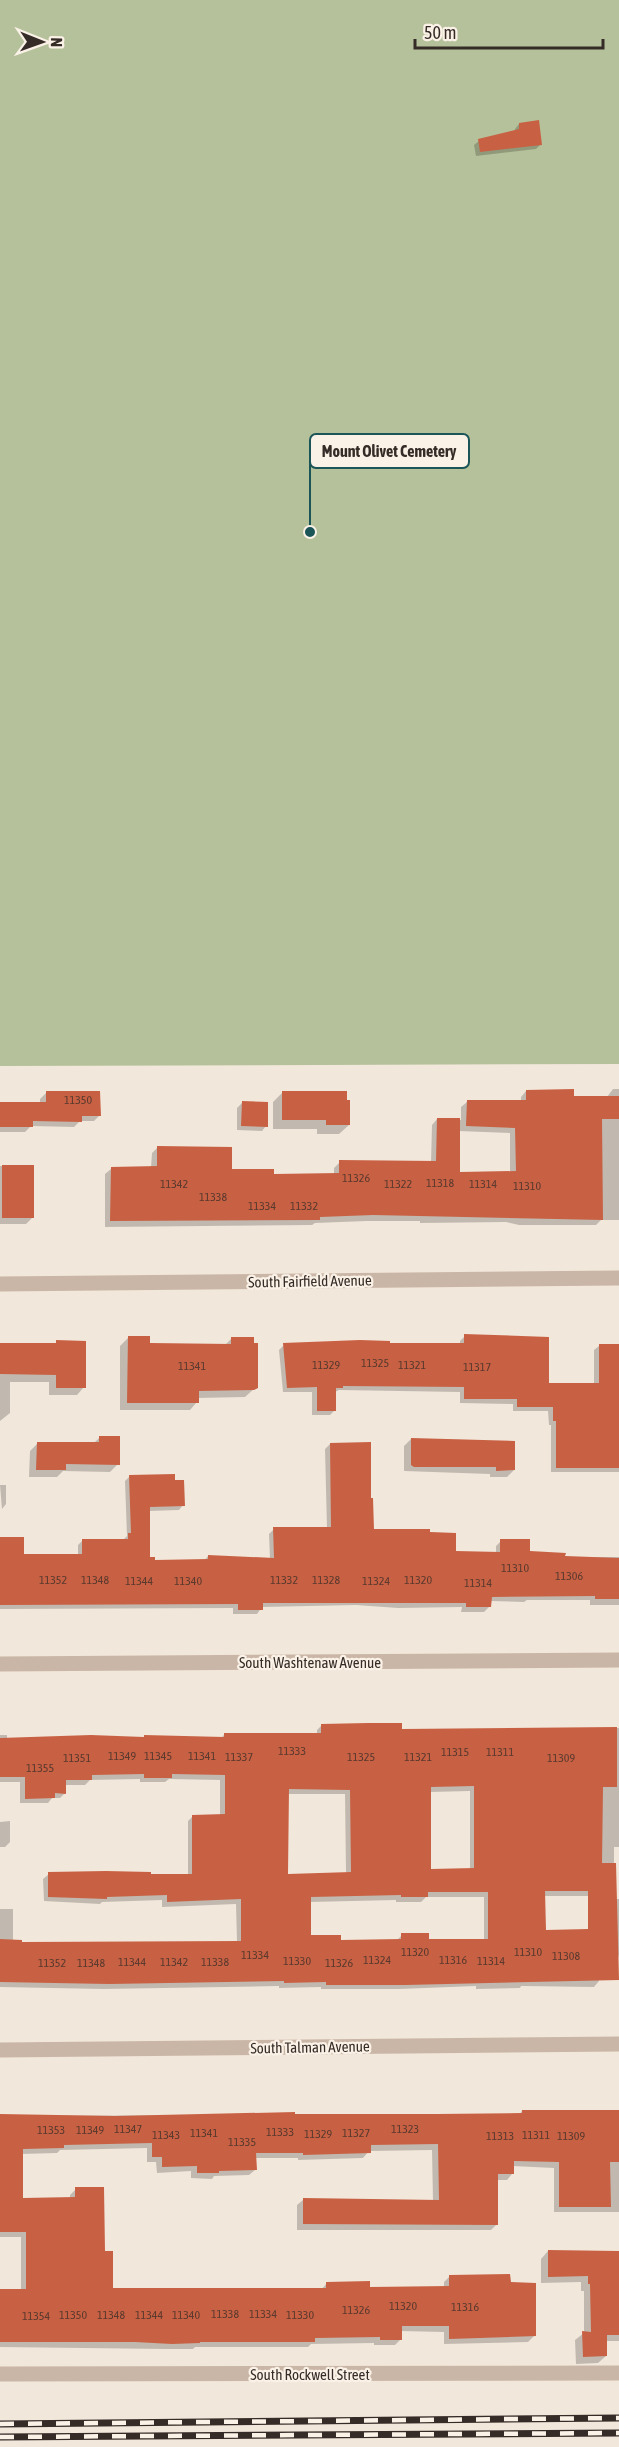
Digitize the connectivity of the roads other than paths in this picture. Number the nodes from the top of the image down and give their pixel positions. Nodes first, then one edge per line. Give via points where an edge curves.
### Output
1 (619, 1278) edge
2 (0, 1284) edge
3 (619, 1660) edge
4 (0, 1664) edge
5 (619, 2044) edge
6 (0, 2050) edge
7 (619, 2373) edge
8 (0, 2374) edge

1 - 2 street, South Fairfield Avenue
3 - 4 street, South Washtenaw Avenue
5 - 6 street, South Talman Avenue
7 - 8 street, South Rockwell Street

